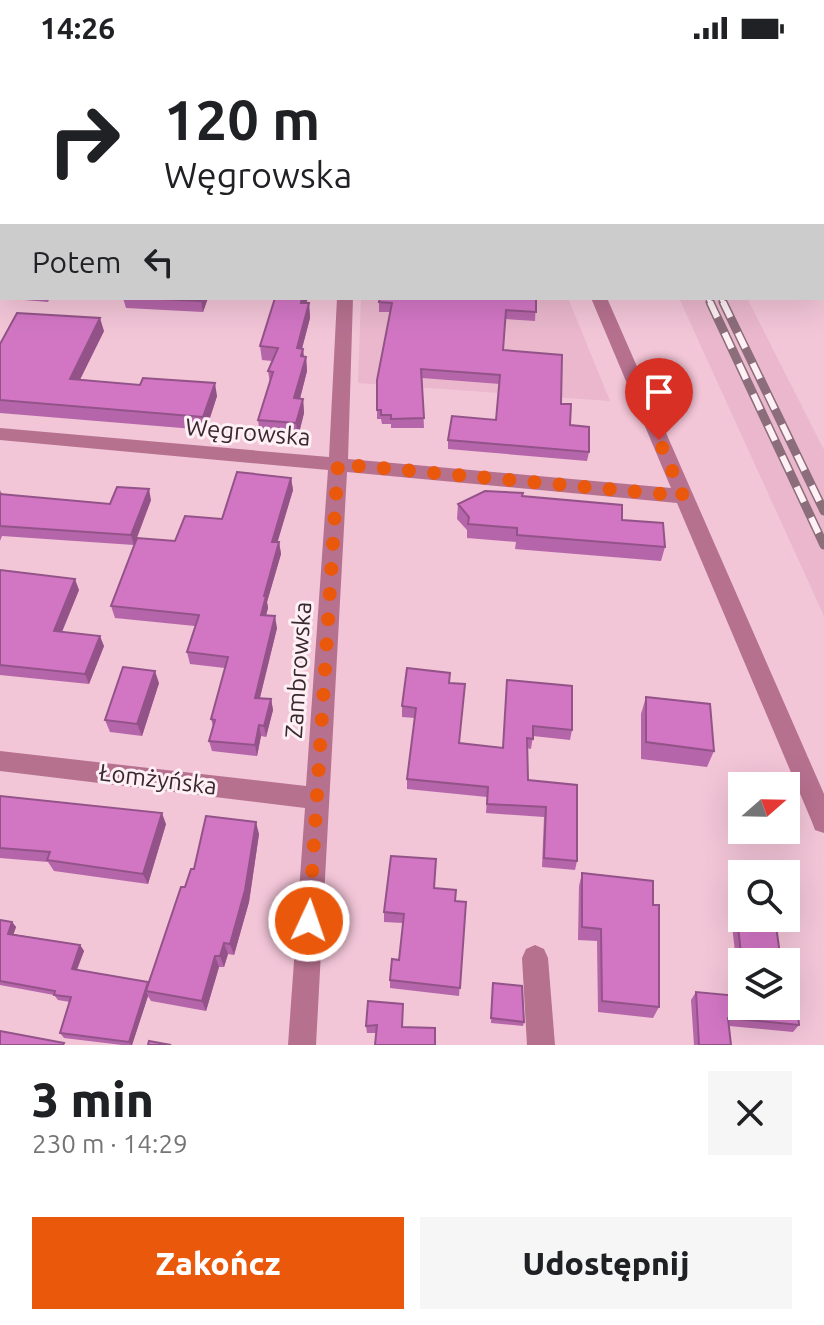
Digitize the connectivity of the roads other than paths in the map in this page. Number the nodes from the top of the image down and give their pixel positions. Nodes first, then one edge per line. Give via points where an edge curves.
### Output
1 (345, 300) edge
2 (600, 300) edge
3 (0, 434) edge
4 (338, 464) junction
5 (683, 496) junction
6 (0, 761) edge
7 (316, 798) junction
8 (824, 822) edge
9 (535, 958) dead end
10 (302, 1045) edge
11 (541, 1045) edge

1 - 4 street, Zambrowska
2 - 5 street
3 - 4 street, Węgrowska
4 - 5 street, Węgrowska
4 - 7 street, Zambrowska
5 - 8 street
6 - 7 street, Łomżyńska
7 - 10 street, Zambrowska
9 - 11 street

